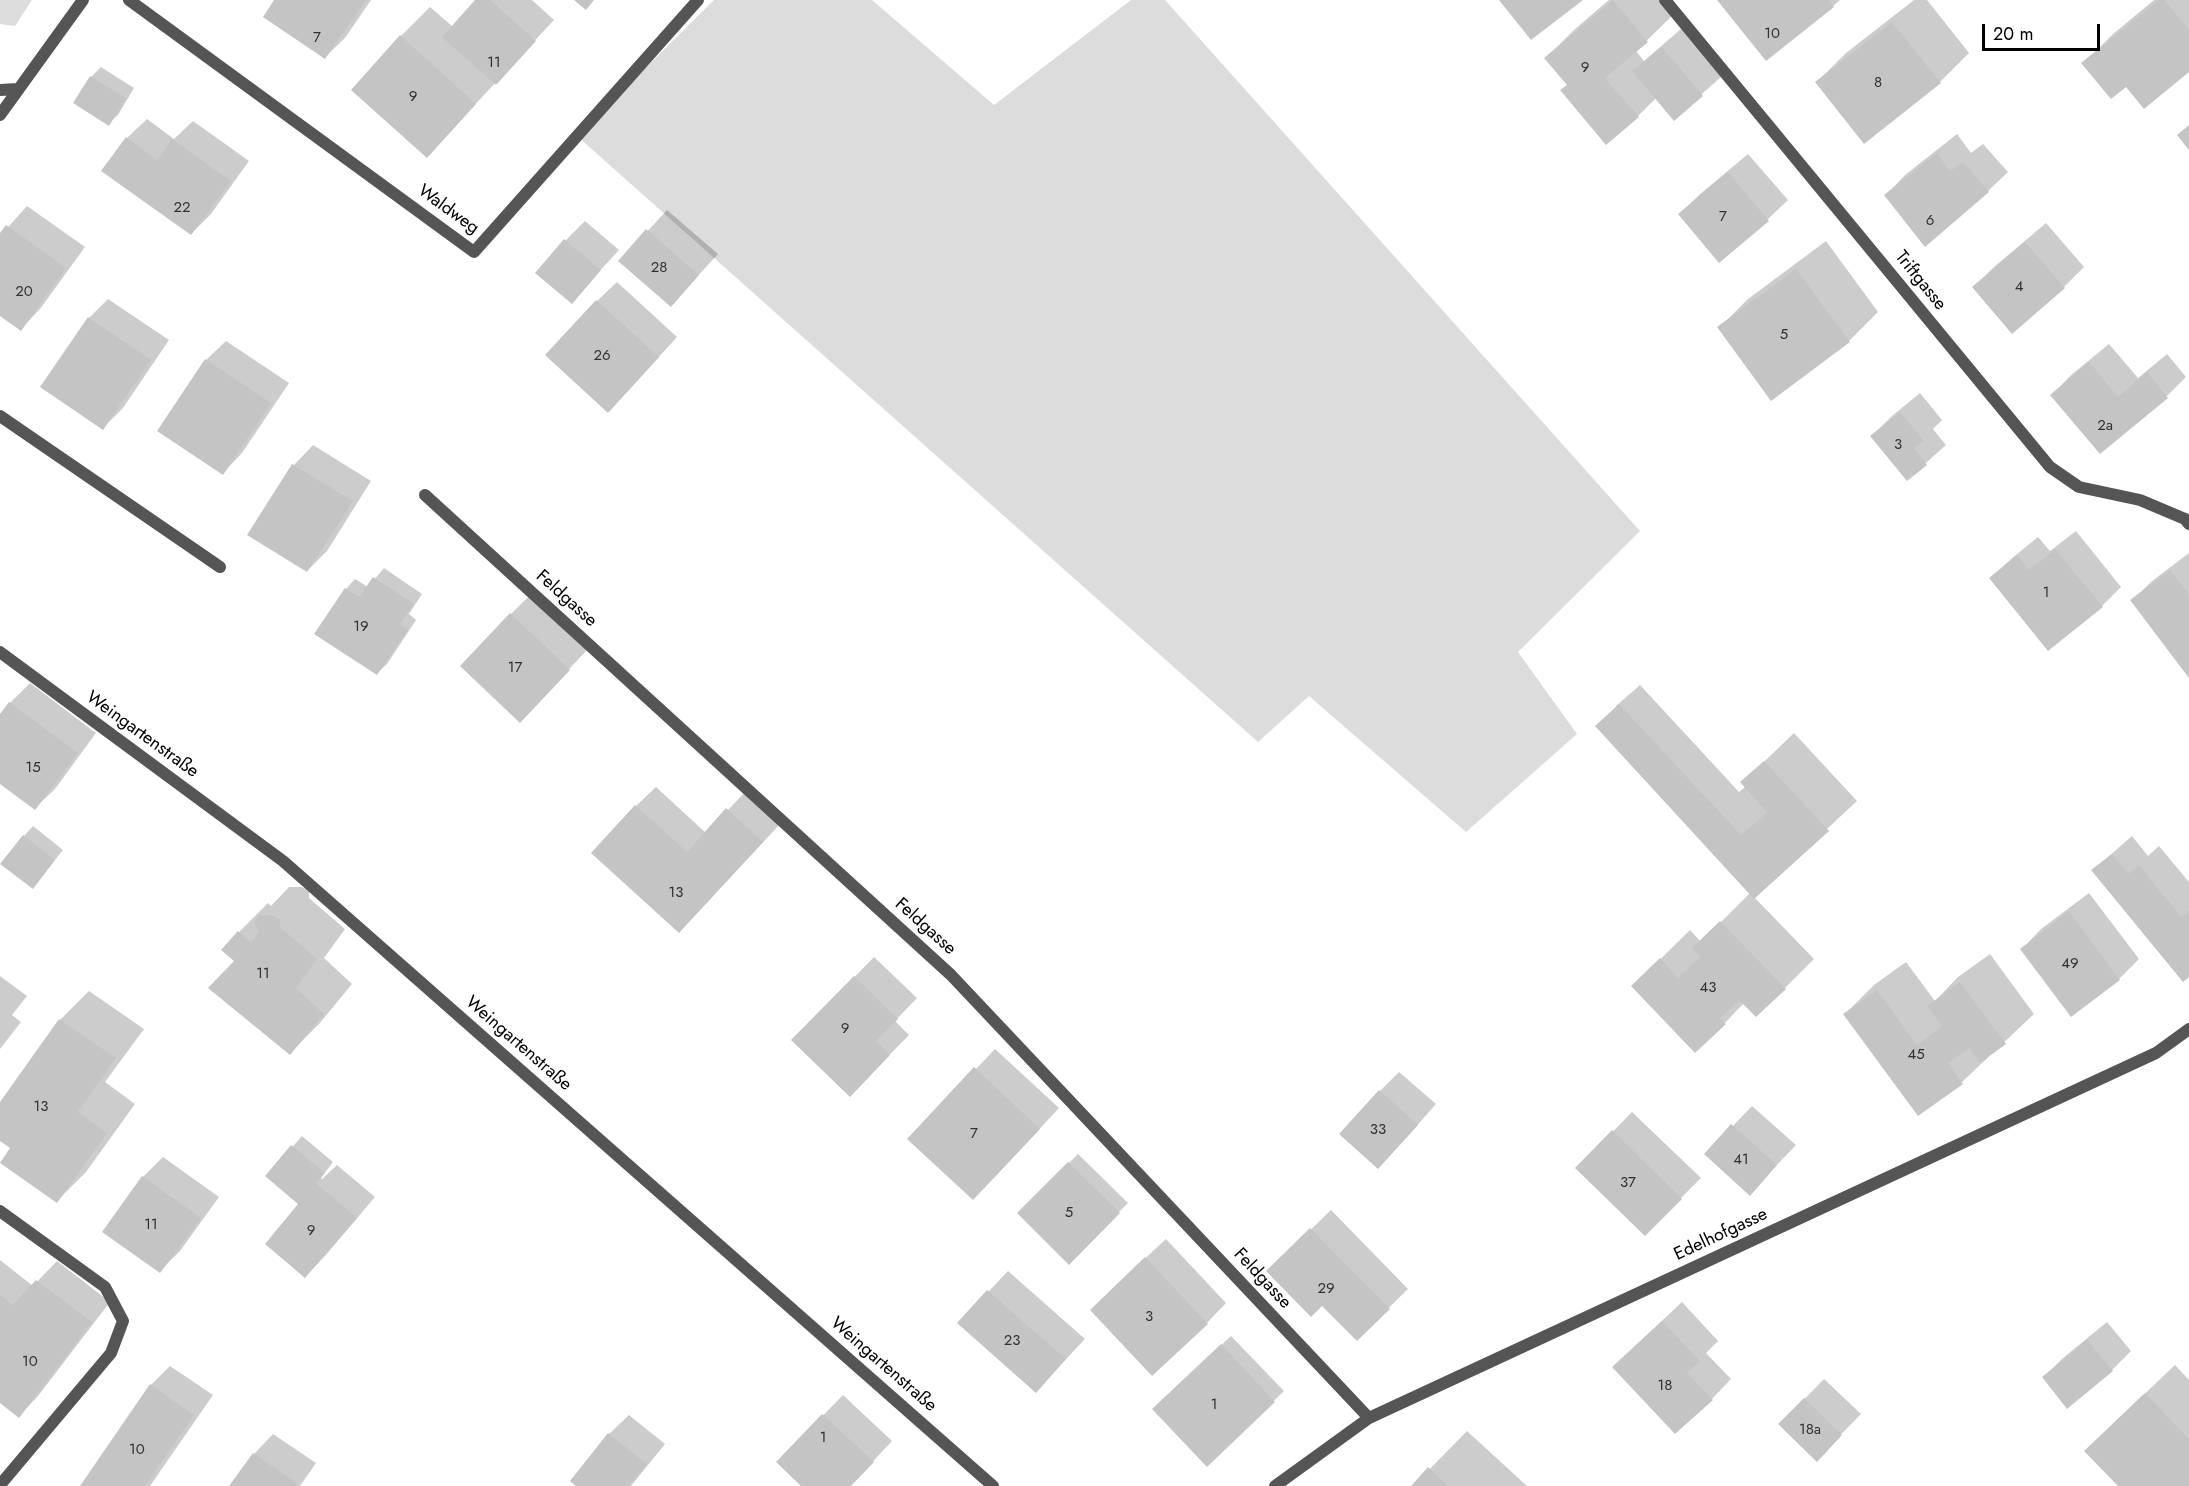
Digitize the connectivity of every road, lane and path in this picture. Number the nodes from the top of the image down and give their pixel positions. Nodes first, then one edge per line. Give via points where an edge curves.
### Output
1 (83, 0) edge
2 (129, 0) edge
3 (698, 0) edge
4 (1665, 0) edge
5 (18, 89) junction
6 (0, 90) edge
7 (0, 115) edge
8 (0, 416) edge
9 (425, 495) dead end
10 (2189, 524) edge
11 (219, 567) dead end
12 (0, 652) edge
13 (2189, 1029) edge
14 (0, 1211) edge
15 (1368, 1418) junction
16 (0, 1485) edge
17 (993, 1486) edge
18 (1275, 1486) edge

1 - 5 street
2 - 3 street, Waldweg via 474,252
4 - 10 street, Triftgasse via 2050,467 2079,487 2140,500
5 - 6 street
5 - 7 street
8 - 11 street
9 - 15 street, Feldgasse via 951,975
12 - 17 street, Weingartenstraße via 283,861
13 - 15 street, Edelhofgasse via 2156,1053
14 - 16 street via 105,1287 123,1321 111,1353
15 - 18 street, Edelhofgasse

